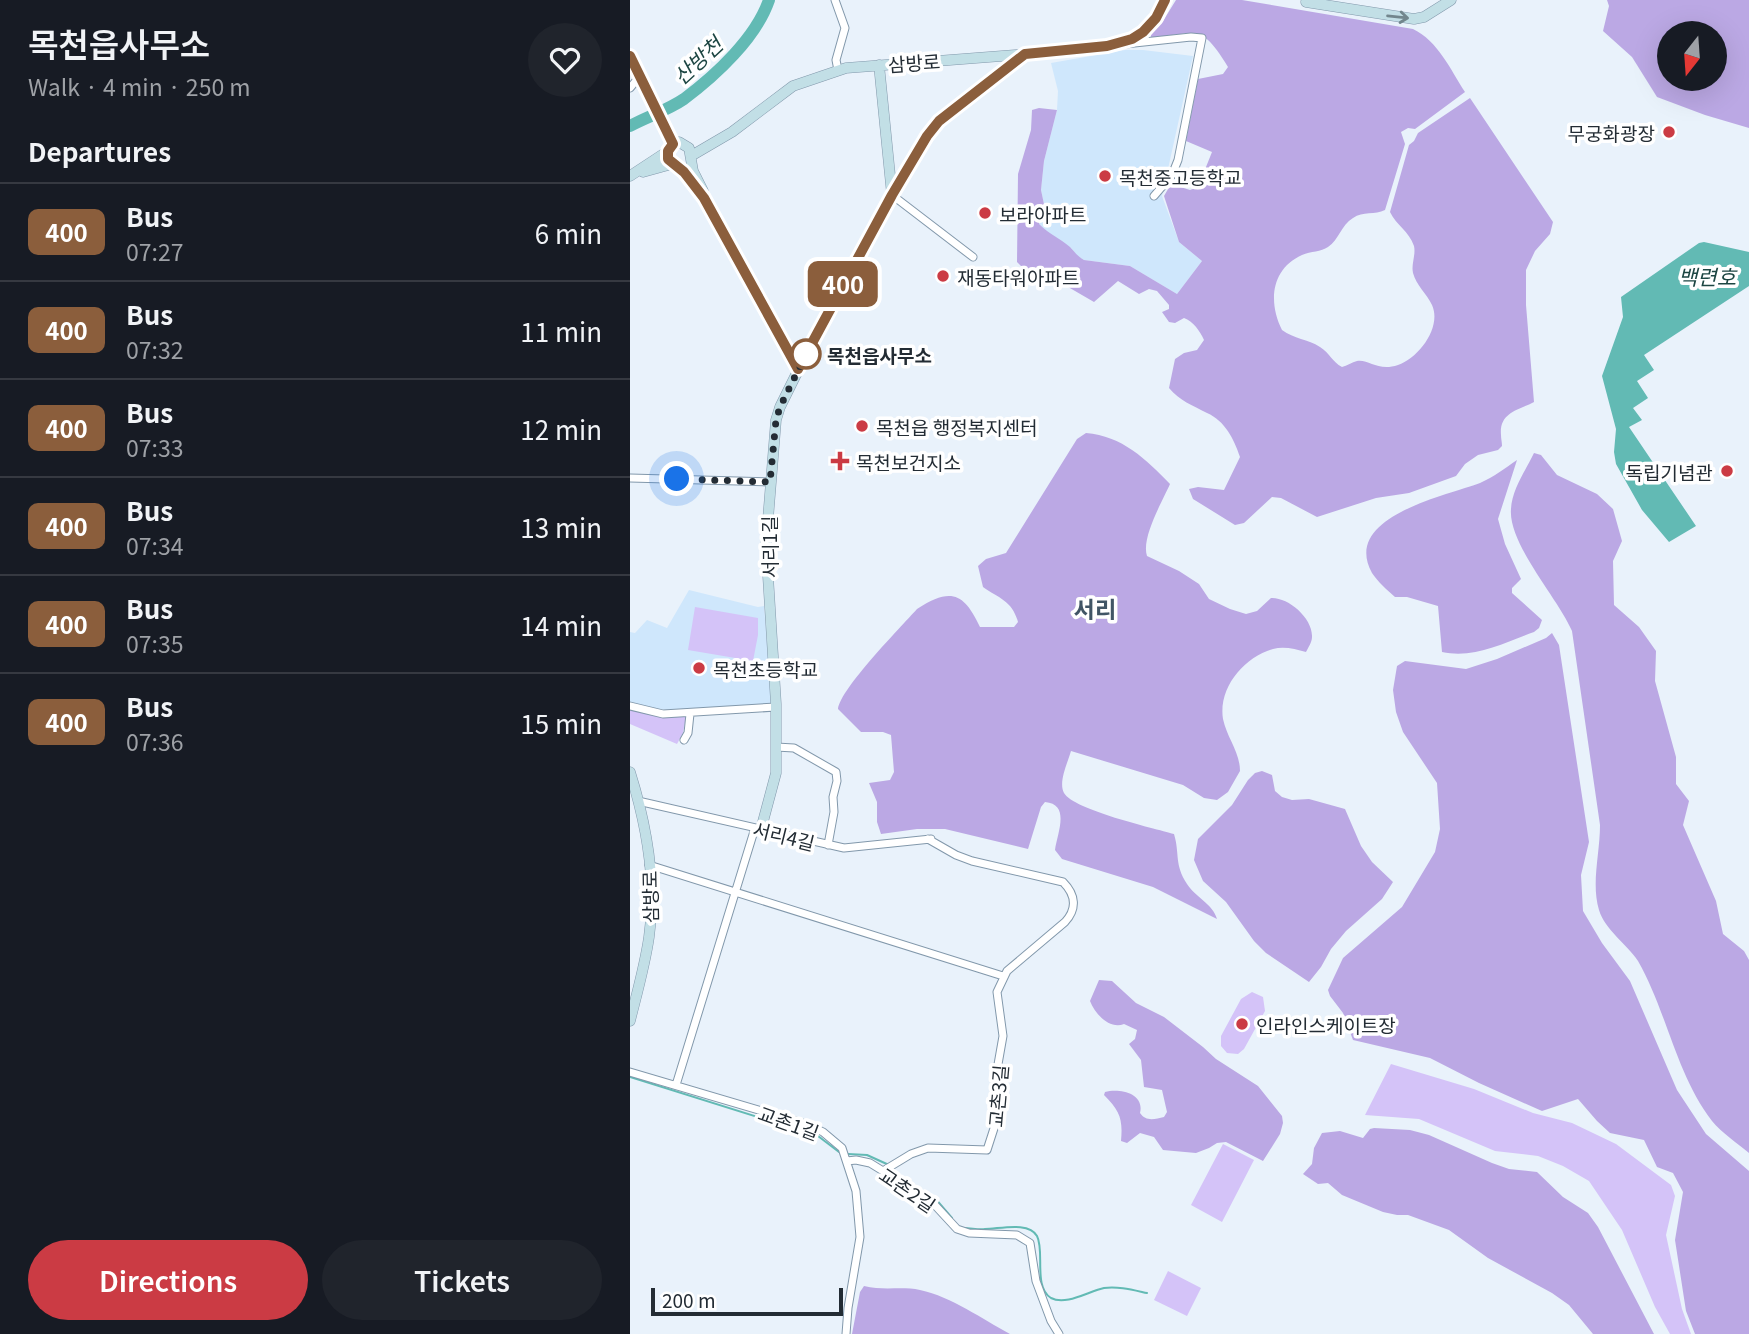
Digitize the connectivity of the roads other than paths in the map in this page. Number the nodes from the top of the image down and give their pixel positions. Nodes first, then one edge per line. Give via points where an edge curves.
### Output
1 (835, 0) edge
2 (1165, 0) edge
3 (1451, 0) edge
4 (1303, 1) edge
5 (1120, 44) junction
6 (1025, 54) junction
7 (630, 56) edge
8 (879, 65) junction
9 (838, 69) junction
10 (642, 79) junction
11 (630, 88) edge
12 (727, 134) junction
13 (669, 143) junction
14 (686, 145) junction
15 (690, 158) junction
16 (675, 165) junction
17 (631, 176) edge
18 (892, 195) junction
19 (1154, 196) dead end
20 (704, 198) junction
21 (973, 257) dead end
22 (798, 369) junction
23 (630, 478) edge
24 (770, 482) junction
25 (630, 706) edge
26 (776, 707) junction
27 (690, 713) junction
28 (689, 736) dead end
29 (776, 747) junction
30 (630, 772) edge
31 (638, 801) junction
32 (758, 828) junction
33 (828, 845) junction
34 (649, 865) junction
35 (735, 891) junction
36 (1003, 976) junction
37 (630, 1021) edge
38 (630, 1072) edge
39 (676, 1085) junction
40 (846, 1159) junction
41 (888, 1168) junction
42 (846, 1334) edge
43 (1059, 1334) edge

1 - 9 street via 845,27
2 - 5 street, 삼방로 via 1143,32
4 -> 3 street via 1414,19
5 - 6 street, 삼방로
5 - 19 street, 삼방로 via 1202,38 1178,160
6 - 8 street, 삼방로
6 - 18 street, 서리1길 via 939,121
7 - 10 street
8 - 9 street, 삼방로
8 - 18 street
9 - 12 street, 삼방로 via 793,86
10 - 11 street
10 - 13 street
12 - 14 street, 삼방로
12 - 15 street, 삼방로
13 - 14 street
13 - 16 street via 668,159
13 - 17 street
14 - 15 street
15 - 16 street
15 - 20 street
16 - 17 street
16 - 20 street
18 - 21 street
18 - 22 street, 서리1길
20 - 22 street
22 - 24 street, 서리1길 via 776,420
23 - 24 street
24 - 26 street, 서리1길 via 766,544
25 - 27 street via 663,714
26 - 27 street
26 - 29 street, 서리1길
27 - 28 street
29 - 32 street, 서리1길 via 775,782
29 - 33 street via 794,748 836,772
30 - 31 street, 삼방로
31 - 32 street, 서리4길
31 - 34 street, 삼방로
32 - 33 street, 서리4길
32 - 35 street, 서리1길
33 - 36 street, 서리4길 via 844,848 929,839 972,862 1063,882 1075,905 1071,916
34 - 35 street
34 - 37 street, 삼방로 via 650,934
35 - 36 street
35 - 39 street, 서리1길
36 - 41 street, 교촌3길 via 996,999 1003,1024 995,1087 997,1119 987,1150 928,1148
38 - 39 street, 교촌1길
39 - 40 street, 교촌1길 via 815,1127 842,1149
40 - 41 street, 교촌2길
40 - 42 street, 교촌1길 via 856,1191 860,1237
41 - 43 street, 교촌2길 via 889,1180 932,1202 957,1229 1017,1235 1030,1243 1036,1281

